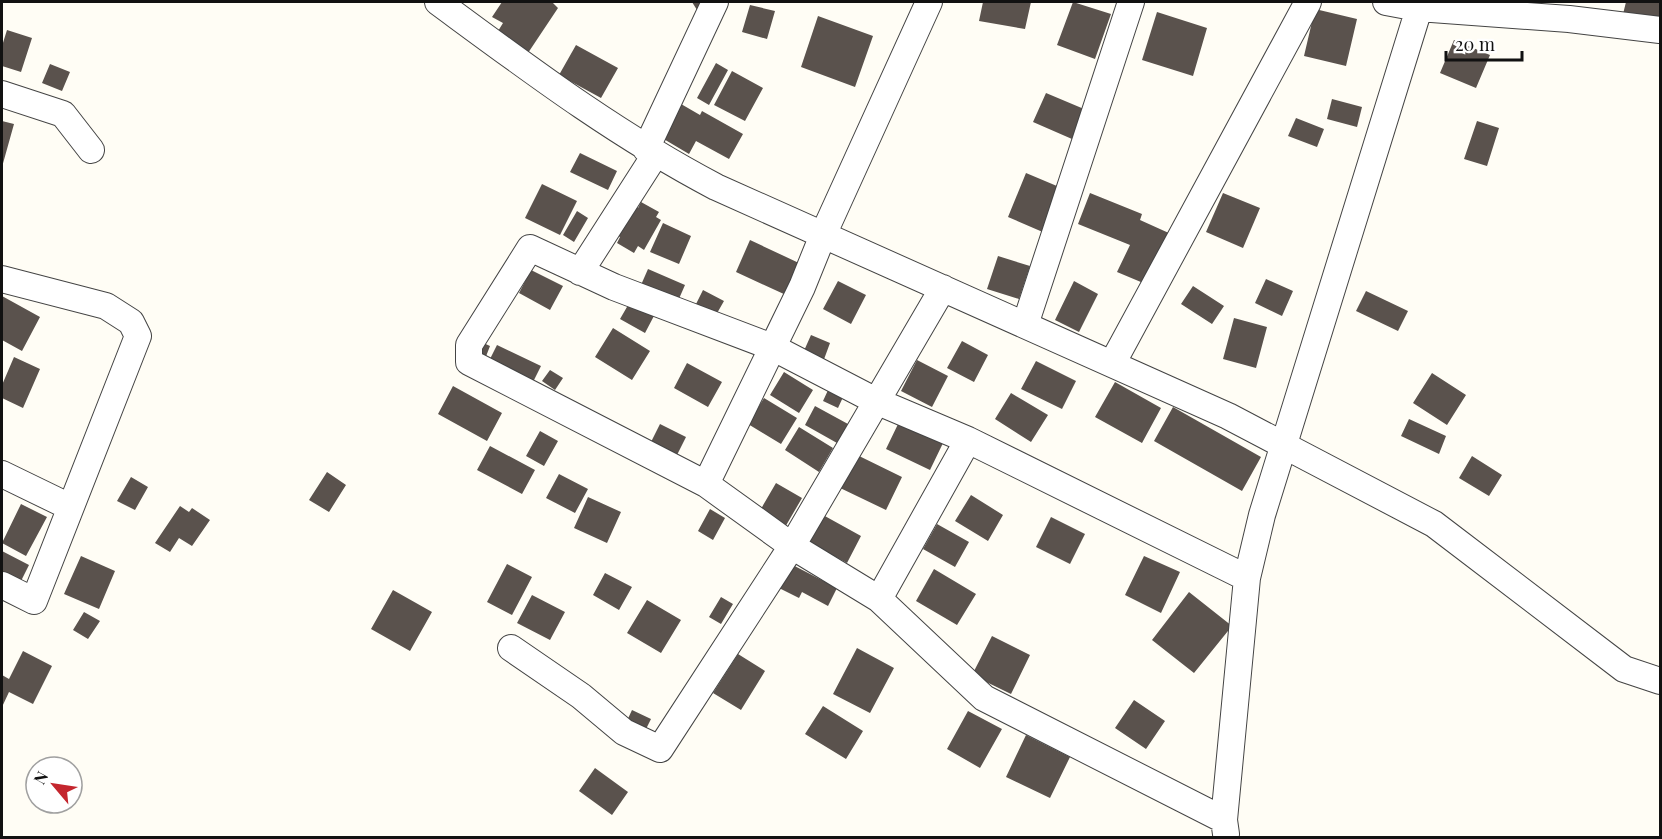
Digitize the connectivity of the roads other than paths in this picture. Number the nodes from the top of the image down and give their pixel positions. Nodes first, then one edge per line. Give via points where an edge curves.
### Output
1 (438, 2) edge
2 (715, 2) edge
3 (929, 2) edge
4 (1131, 2) edge
5 (1308, 2) edge
6 (1386, 2) edge
7 (1420, 5) edge
8 (1660, 30) edge
9 (2, 94) edge
10 (91, 150) dead end
11 (651, 152) junction
12 (823, 235) junction
13 (580, 272) junction
14 (2, 279) edge
15 (943, 288) junction
16 (1025, 325) junction
17 (772, 347) junction
18 (1112, 364) junction
19 (876, 401) junction
20 (968, 440) junction
21 (1282, 444) junction
22 (2, 474) edge
23 (706, 484) junction
24 (70, 507) junction
25 (792, 546) junction
26 (1247, 578) junction
27 (2, 585) edge
28 (879, 599) junction
29 (511, 648) dead end
30 (1659, 675) edge
31 (1225, 829) edge

1 - 11 street via 590,113
2 - 11 street
3 - 12 street
4 - 16 street
5 - 18 street
6 - 7 street
7 - 8 street
7 - 21 street
9 - 10 street via 63,114
11 - 12 street via 716,187
11 - 13 street
12 - 15 street
12 - 17 street
13 - 17 street
13 - 23 street via 530,248 469,345 469,362
14 - 24 street via 106,306 131,322 138,336
15 - 16 street
15 - 19 street
16 - 18 street
17 - 19 street
17 - 23 street
18 - 21 street
19 - 20 street
19 - 25 street
20 - 26 street
20 - 28 street
21 - 26 street
21 - 30 street via 1434,524 1624,669
22 - 24 street
23 - 25 street
24 - 27 street via 34,601
25 - 28 street
25 - 29 street via 660,749 624,732 581,696
26 - 31 street
28 - 31 street via 984,698

